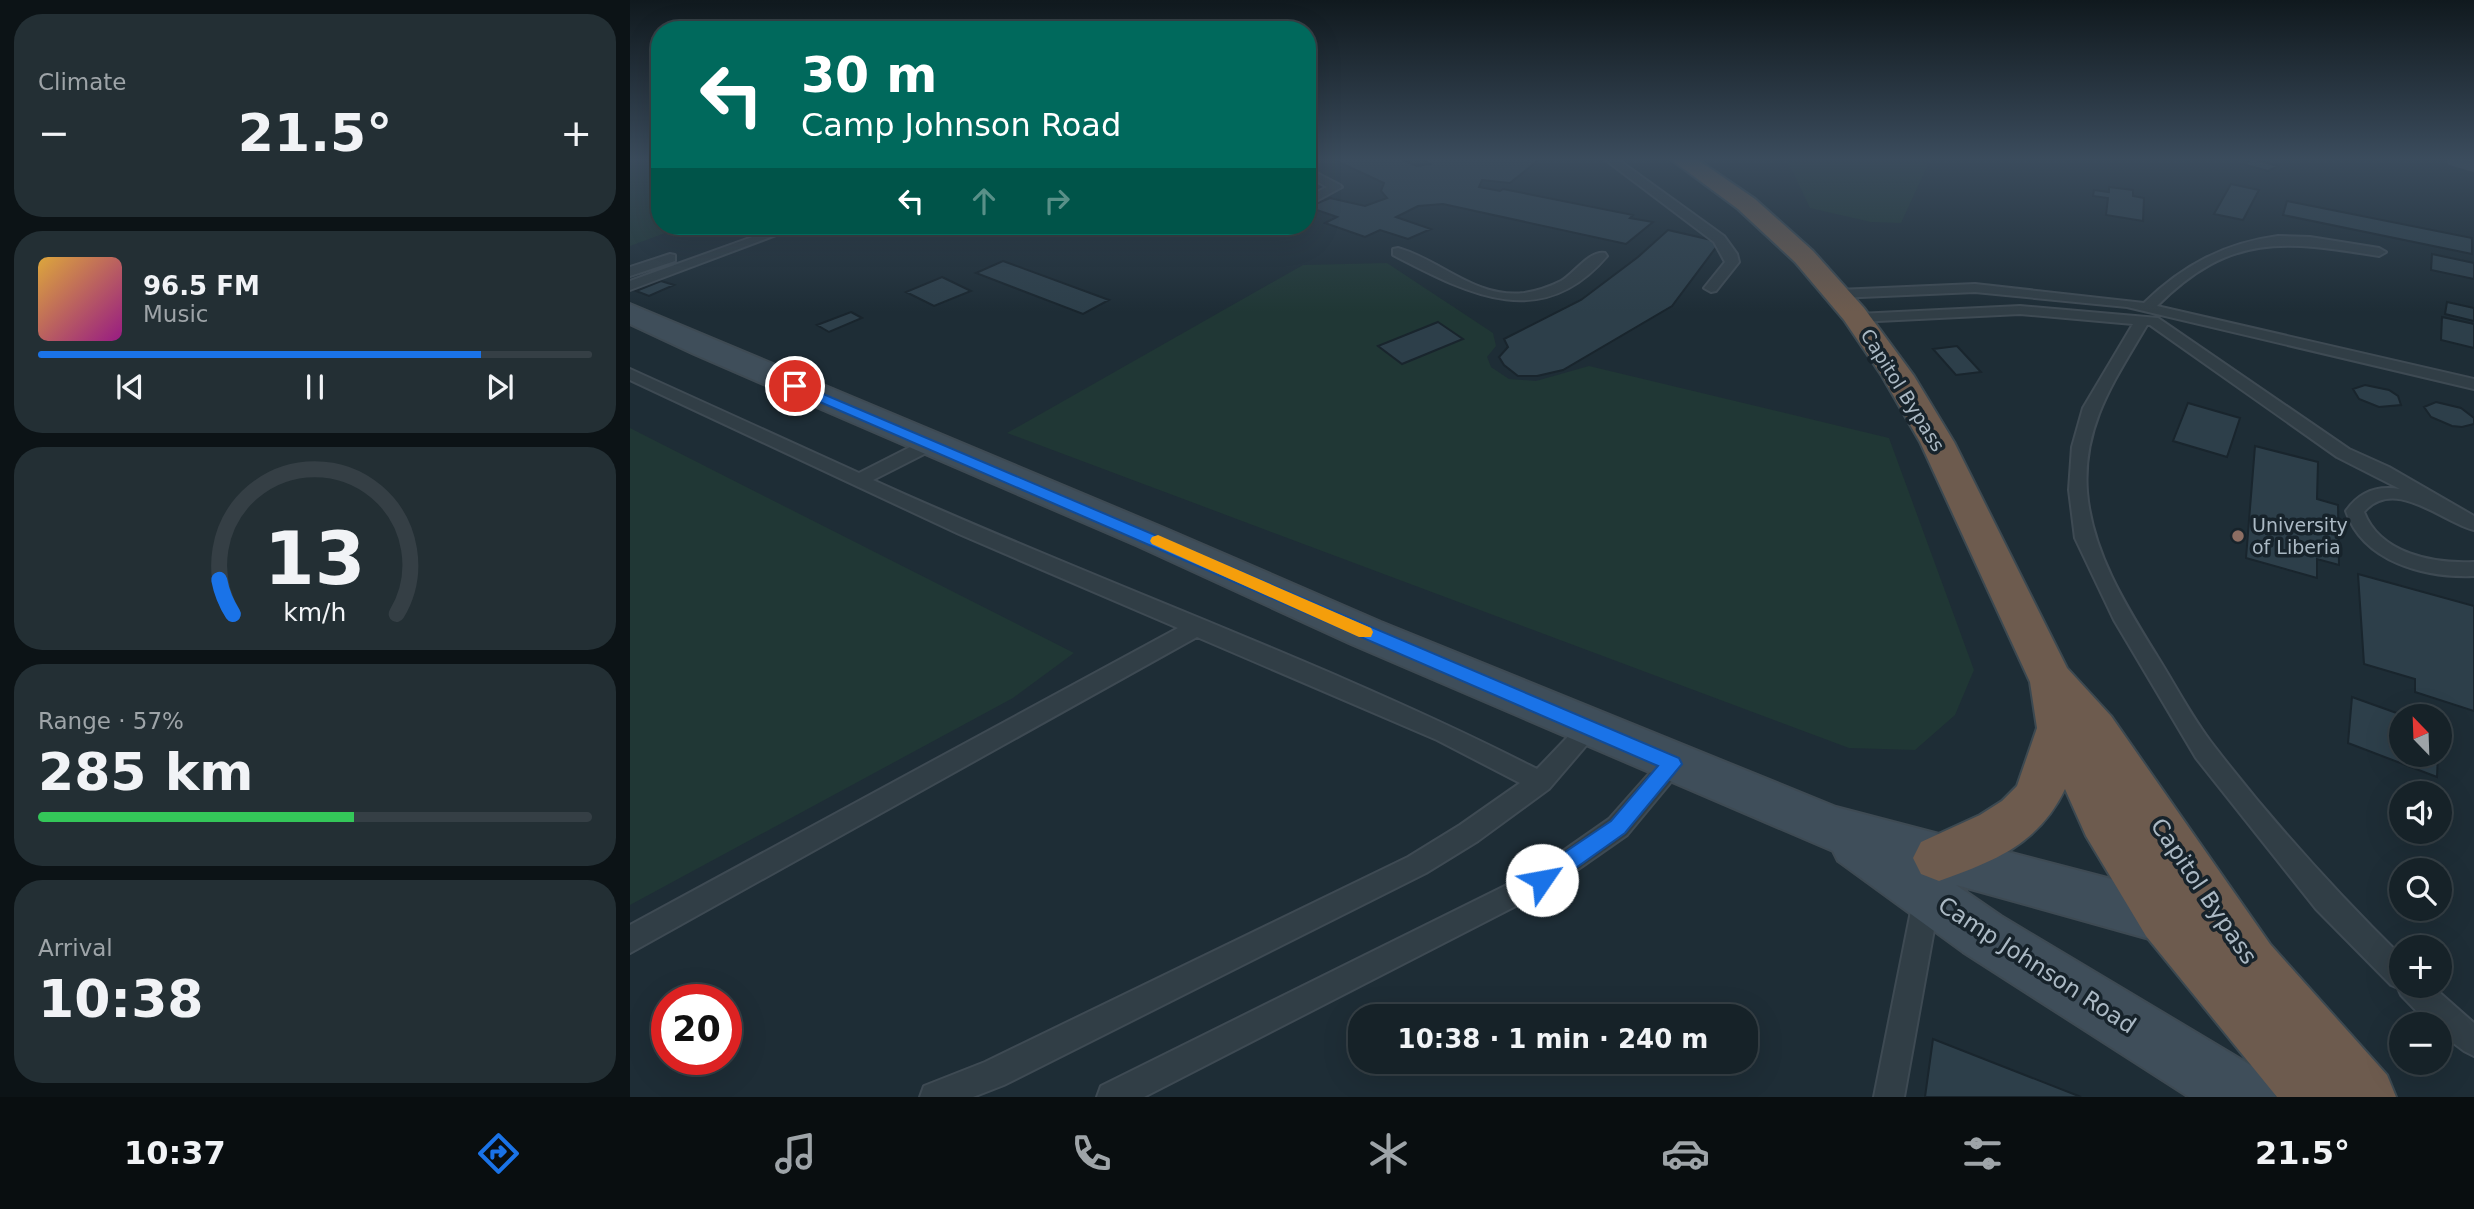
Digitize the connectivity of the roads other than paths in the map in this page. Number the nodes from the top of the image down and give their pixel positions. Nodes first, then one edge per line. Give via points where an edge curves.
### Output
1 (1679, 209) edge
2 (1752, 209) edge
3 (735, 235) edge
4 (769, 235) edge
5 (1398, 252) dead end
6 (2379, 253) dead end
7 (1600, 256) dead end
8 (630, 272) edge
9 (630, 286) edge
10 (1712, 288) dead end
11 (1848, 306) junction
12 (630, 313) edge
13 (2147, 316) junction
14 (630, 374) edge
15 (2474, 384) edge
16 (930, 444) junction
17 (2343, 453) junction
18 (859, 480) junction
19 (2371, 495) junction
20 (2440, 505) junction
21 (2474, 524) edge
22 (2474, 569) edge
23 (1196, 628) junction
24 (2056, 704) junction
25 (1591, 727) junction
26 (1672, 764) junction
27 (1539, 782) junction
28 (1933, 877) junction
29 (2165, 918) junction
30 (630, 940) edge
31 (2250, 963) junction
32 (2389, 963) edge
33 (2424, 998) edge
34 (2474, 1041) edge
35 (935, 1097) edge
36 (1112, 1097) edge
37 (1889, 1097) edge
38 (2245, 1097) edge
39 (2317, 1097) edge
40 (2365, 1097) edge

1 - 10 lane via 1719,239 1730,254 1732,262
2 - 11 highway, Capitol Bypass via 1786,238
3 - 8 lane
4 - 9 lane
5 - 7 lane via 1494,297 1525,298 1566,284
6 - 13 lane via 2300,240 2247,244 2189,271
11 - 13 lane
11 - 13 lane via 1985,289
11 - 24 highway, Capitol Bypass via 1933,432
12 - 16 main road, Camp Johnson Road
13 - 15 lane via 2192,318
13 - 17 lane
13 - 32 lane via 2091,408 2081,447 2078,490 2085,538 2124,620 2204,751 2325,900
14 - 18 lane
16 - 18 lane
16 - 25 main road, Camp Johnson Road
17 - 19 lane via 2367,482
17 - 20 lane
18 - 23 lane
19 - 20 lane via 2395,494
19 - 22 lane via 2360,501 2355,511 2362,529 2378,543 2420,564
20 - 21 lane
23 - 27 lane via 1445,733
23 - 30 lane
24 - 28 highway via 2050,767 2029,807
24 - 29 highway, Capitol Bypass via 2104,821
24 - 31 highway, Capitol Bypass via 2095,729
25 - 26 main road, Camp Johnson Road
25 - 27 lane
26 - 28 main road, Camp Johnson Road via 1831,828
26 - 36 lane via 1618,827 1542,880
27 - 35 lane via 1417,865 993,1074
28 - 29 main road, Camp Johnson Road
28 - 37 lane
28 - 38 main road, Camp Johnson Road via 1982,933
29 - 31 main road, Camp Johnson Road
29 - 39 highway, Capitol Bypass
31 - 40 highway, Capitol Bypass
33 - 34 lane

